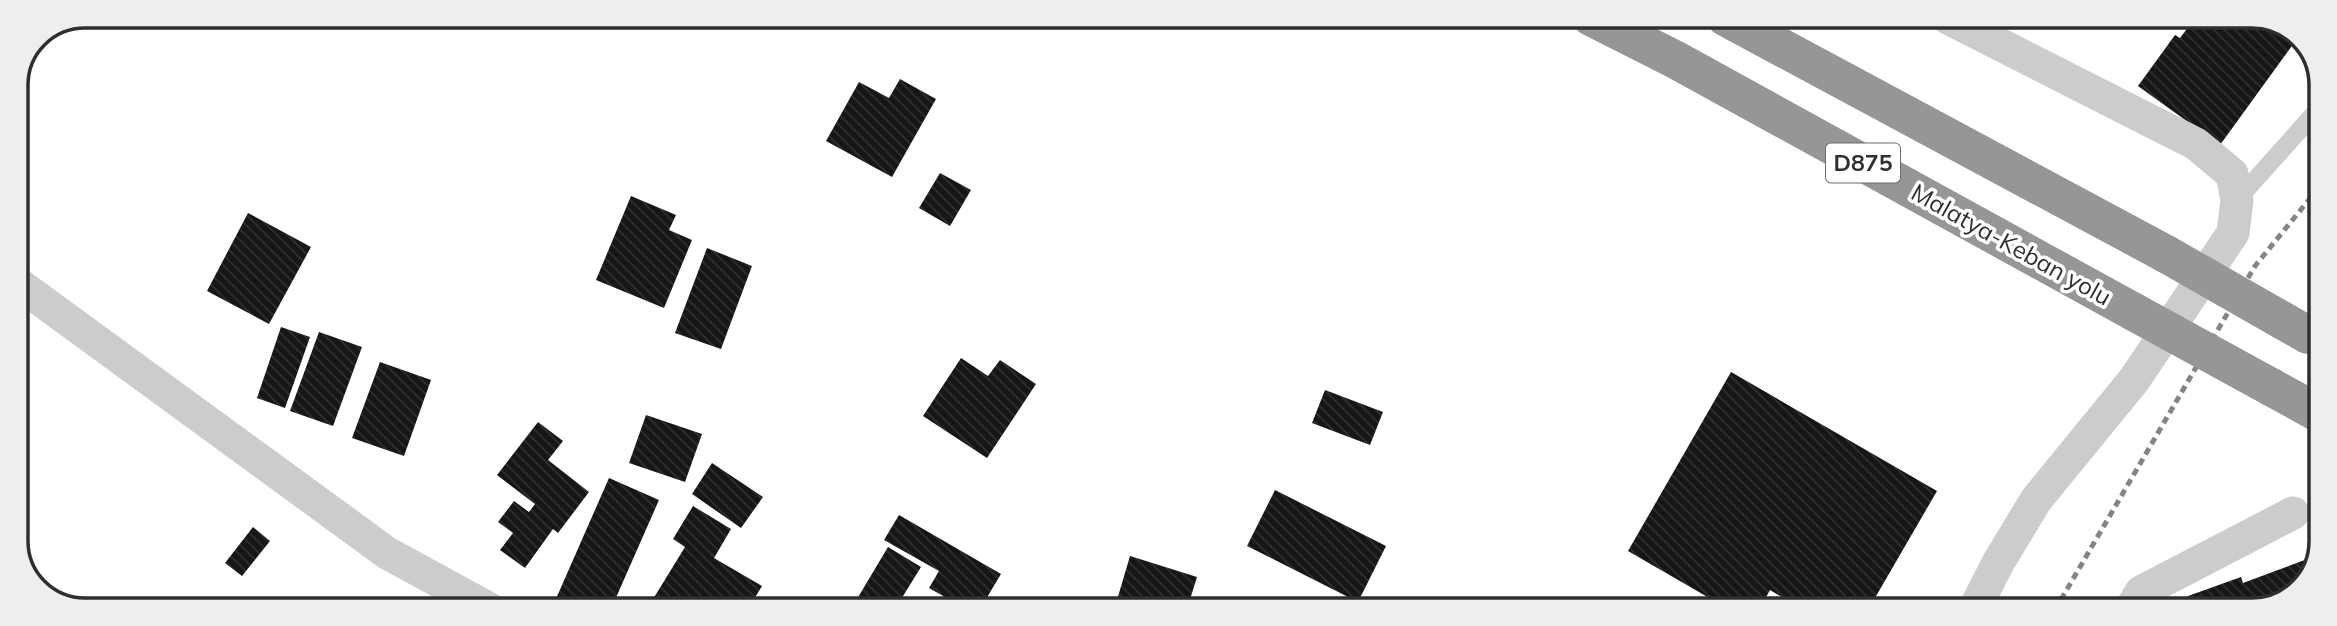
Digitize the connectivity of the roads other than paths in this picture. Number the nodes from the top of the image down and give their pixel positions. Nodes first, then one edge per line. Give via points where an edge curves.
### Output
1 (1613, 28) edge
2 (1744, 28) edge
3 (1968, 28) edge
4 (2309, 119) edge
5 (2237, 200) junction
6 (28, 291) edge
7 (2309, 336) edge
8 (2309, 408) edge
9 (2293, 513) dead end
10 (470, 598) edge
11 (1980, 598) edge
12 (2137, 598) edge

1 - 8 highway, Malatya-Keban yolu / D875, bridge
2 - 7 highway, D875, bridge via 2166,254
3 - 5 street via 2196,144 2232,174
4 - 5 lane
5 - 11 street via 2233,233 2134,380 2036,500
6 - 10 street via 387,553
9 - 12 street via 2141,592

